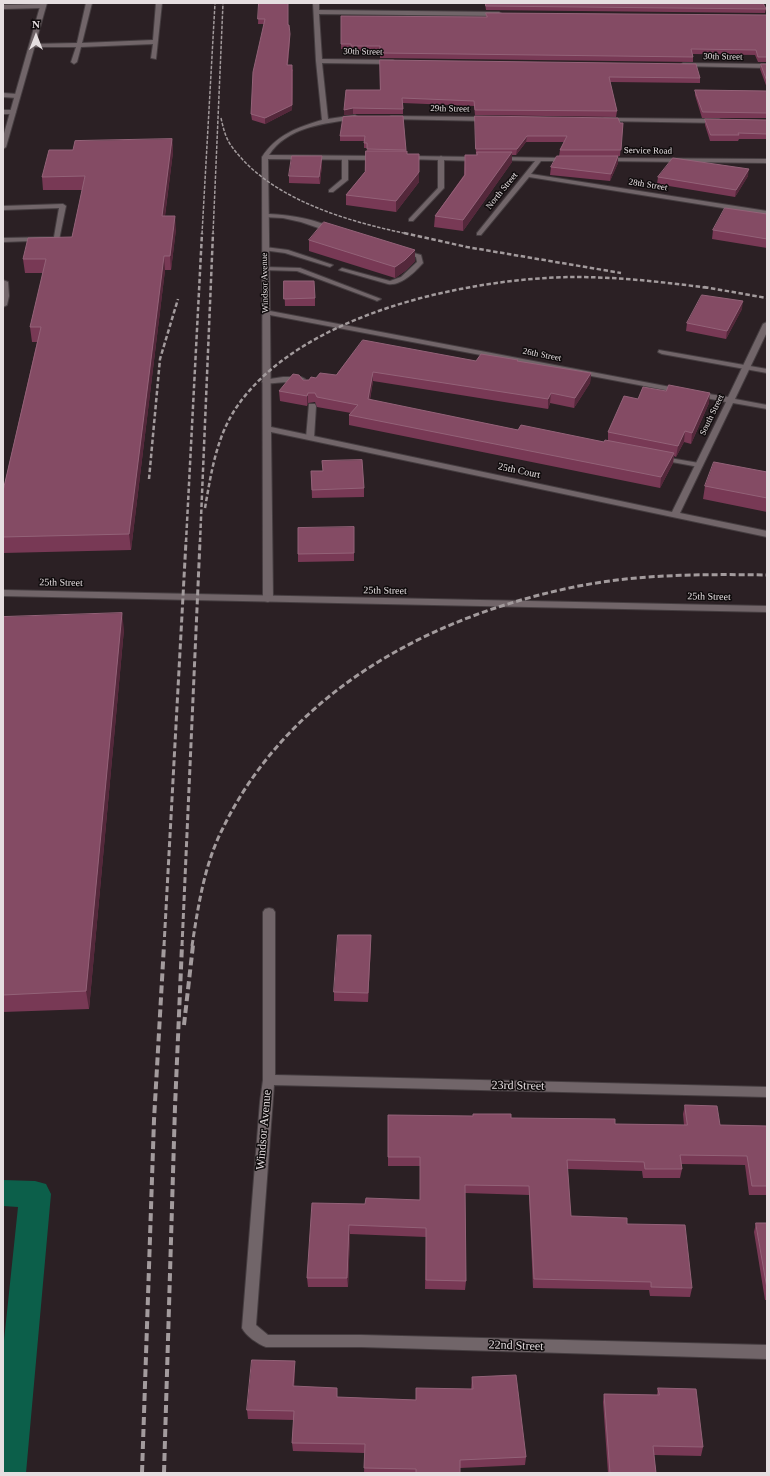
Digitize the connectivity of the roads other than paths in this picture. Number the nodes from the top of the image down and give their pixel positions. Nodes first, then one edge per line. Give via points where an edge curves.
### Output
1 (89, 3) edge
2 (159, 3) edge
3 (316, 3) edge
4 (43, 5) edge
5 (3, 7) edge
6 (317, 12) junction
7 (503, 14) edge
8 (155, 42) junction
9 (79, 45) junction
10 (32, 46) junction
11 (154, 58) dead end
12 (319, 61) junction
13 (74, 62) dead end
14 (401, 62) edge
15 (680, 65) edge
16 (767, 66) edge
17 (3, 95) edge
18 (18, 96) junction
19 (3, 112) edge
20 (13, 112) junction
21 (364, 118) edge
22 (388, 118) edge
23 (491, 119) edge
24 (325, 120) junction
25 (601, 120) edge
26 (728, 122) edge
27 (3, 147) edge
28 (265, 157) junction
29 (344, 158) junction
30 (389, 158) edge
31 (396, 158) edge
32 (441, 158) junction
33 (486, 159) edge
34 (494, 159) edge
35 (540, 159) junction
36 (571, 160) edge
37 (595, 160) edge
38 (767, 161) edge
39 (527, 175) junction
40 (331, 191) dead end
41 (3, 208) edge
42 (767, 213) edge
43 (265, 216) junction
44 (411, 220) dead end
45 (343, 234) edge
46 (479, 234) dead end
47 (3, 240) edge
48 (265, 249) junction
49 (395, 251) edge
50 (330, 265) dead end
51 (265, 268) junction
52 (342, 270) dead end
53 (3, 282) edge
54 (377, 299) dead end
55 (3, 305) edge
56 (266, 312) junction
57 (767, 324) edge
58 (662, 352) dead end
59 (746, 368) junction
60 (767, 371) edge
61 (266, 382) junction
62 (306, 386) edge
63 (730, 400) junction
64 (312, 406) edge
65 (767, 408) edge
66 (267, 429) junction
67 (310, 438) junction
68 (655, 456) edge
69 (699, 465) junction
70 (675, 515) junction
71 (767, 534) edge
72 (3, 593) edge
73 (268, 599) junction
74 (767, 609) edge
75 (269, 912) dead end
76 (269, 1080) junction
77 (767, 1092) edge
78 (266, 1341) joint
79 (767, 1352) edge

1 - 9 street
2 - 8 street
3 - 6 street
4 - 5 street
4 - 10 street
6 - 7 street
6 - 12 street
8 - 9 street
8 - 11 street
9 - 10 street
9 - 13 street
10 - 18 street
12 - 14 street, 30th Street
12 - 24 street
15 - 16 street, 30th Street
17 - 18 street
18 - 20 street
19 - 20 street
20 - 27 street
21 - 24 street
22 - 23 street, 29th Street
24 - 28 street via 283,137 272,145
25 - 26 street
28 - 29 street
28 - 43 street, Windsor Avenue
29 - 30 street
29 - 40 street via 345,180
31 - 32 street
32 - 33 street
32 - 44 street via 441,188
34 - 35 street
35 - 36 street
35 - 39 street, North Street
37 - 38 street, Service Road
39 - 42 street, 28th Street
39 - 46 street, North Street
41 - 47 street via 63,206 57,239
43 - 45 street via 303,220
43 - 48 street, Windsor Avenue
48 - 50 street via 286,251
48 - 51 street, Windsor Avenue
49 - 52 street via 419,256 420,263 403,278 390,283
51 - 54 street via 298,269
51 - 56 street, Windsor Avenue
53 - 55 street
56 - 61 street, Windsor Avenue
56 - 63 street, 26th Street
57 - 59 street, South Street
58 - 59 street
59 - 60 street
59 - 63 street, South Street
61 - 62 street via 301,379
61 - 66 street, Windsor Avenue
63 - 65 street, 26th Street
63 - 69 street, South Street
64 - 67 street
66 - 67 street, 25th Court
66 - 73 street, Windsor Avenue
67 - 70 street, 25th Court
68 - 69 street
69 - 70 street, South Street
70 - 71 street, 25th Court
72 - 73 street, 25th Street
73 - 74 street, 25th Street
75 - 76 street, Windsor Avenue
76 - 77 street, 23rd Street
76 - 78 street, Windsor Avenue via 249,1328
78 - 79 street, 22nd Street via 360,1341

